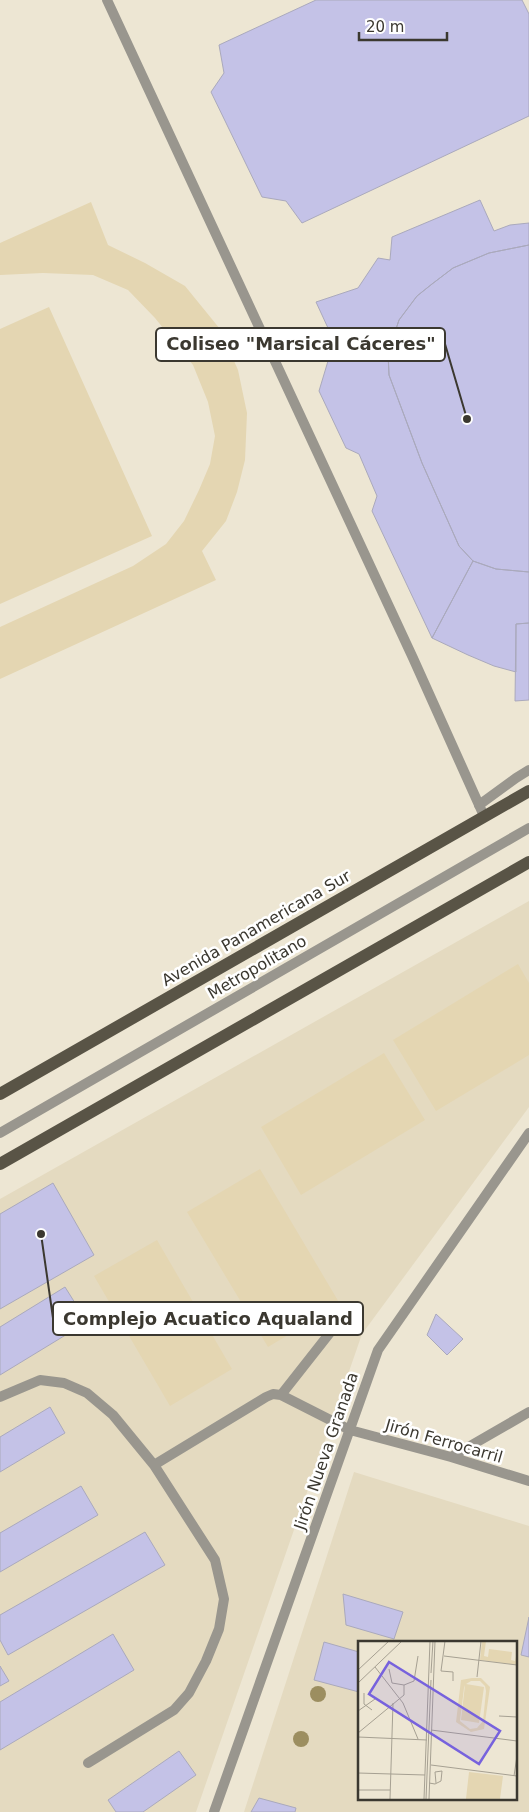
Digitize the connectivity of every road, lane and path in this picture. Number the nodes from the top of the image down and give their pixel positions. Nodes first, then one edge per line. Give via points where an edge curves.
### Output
1 (107, 0) edge
2 (529, 770) edge
3 (529, 790) edge
4 (482, 810) junction
5 (529, 828) edge
6 (529, 862) edge
7 (0, 1094) edge
8 (0, 1133) edge
9 (529, 1133) edge
10 (0, 1164) edge
11 (351, 1306) dead end
12 (281, 1396) junction
13 (0, 1397) edge
14 (529, 1412) edge
15 (350, 1430) junction
16 (452, 1457) junction
17 (154, 1465) junction
18 (529, 1481) edge
19 (88, 1763) dead end
20 (214, 1812) edge

1 - 4 street
2 - 4 street
3 - 4 main road, Avenida Panamericana Sur
4 - 7 main road, Avenida Panamericana Sur
5 - 8 street, Metropolitano
6 - 10 main road
9 - 15 street, Jirón Nueva Granada via 378,1350
11 - 12 street
12 - 15 street, Jirón Ferrocarril
12 - 17 street via 273,1394 266,1397
13 - 17 street via 40,1380 64,1383 87,1393 113,1415
14 - 16 street
15 - 16 street, Jirón Ferrocarril
15 - 20 street, Jirón Nueva Granada
16 - 18 street, Jirón Ferrocarril
17 - 19 street via 214,1560 224,1599 219,1629 189,1693 174,1710

